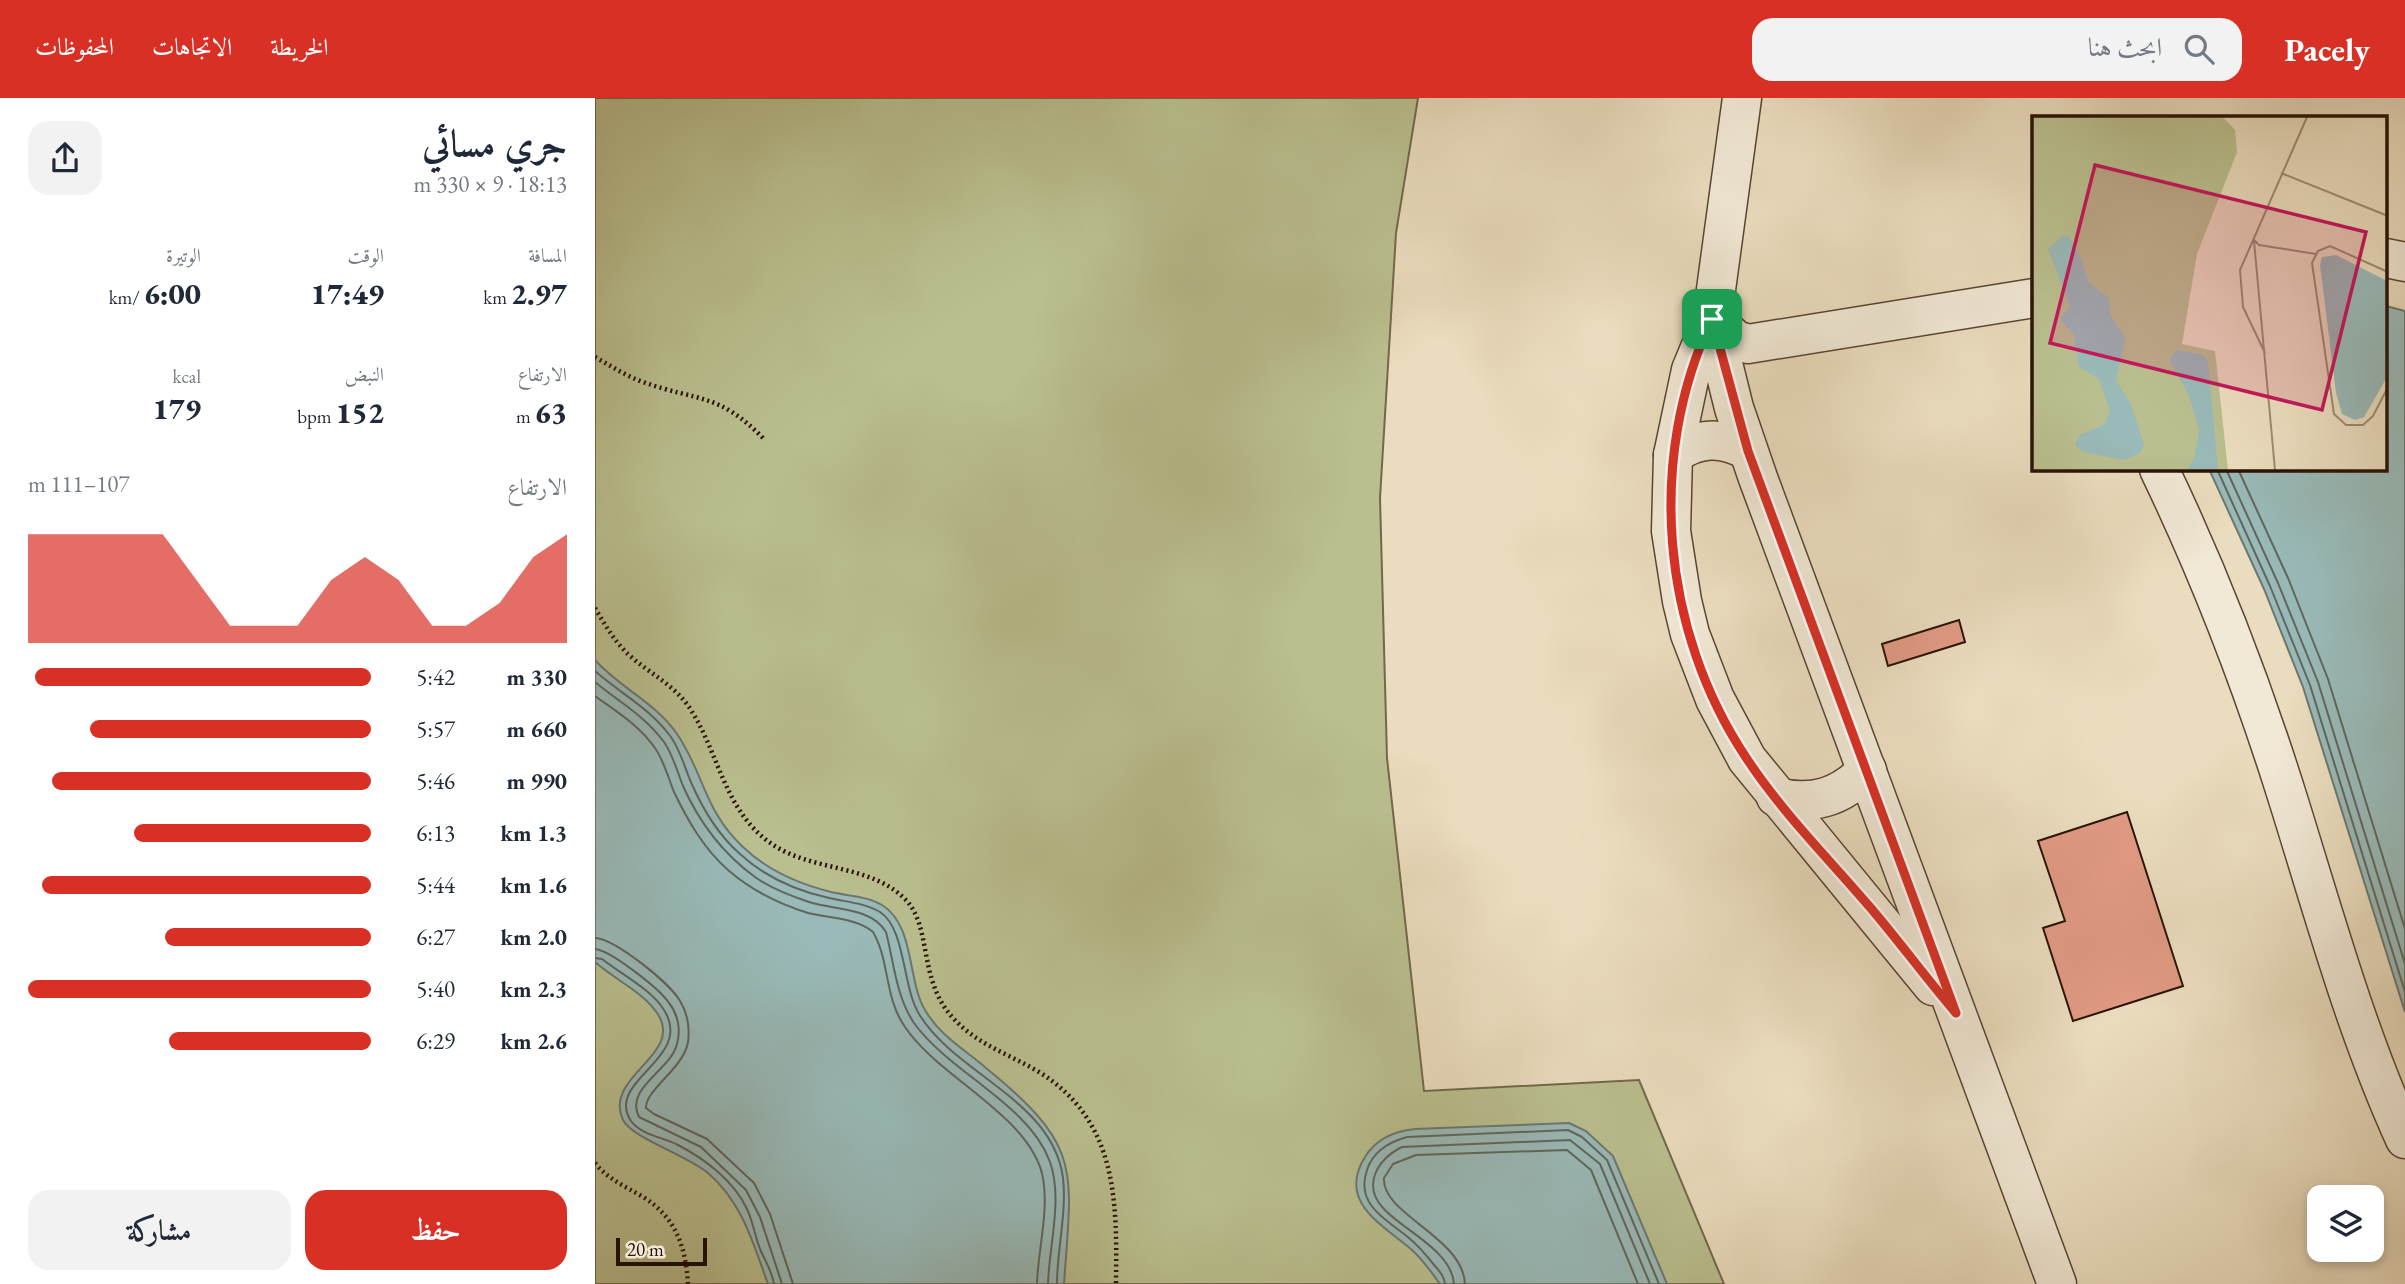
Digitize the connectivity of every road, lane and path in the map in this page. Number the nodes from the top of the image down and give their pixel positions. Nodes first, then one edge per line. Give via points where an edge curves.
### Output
1 (1742, 98) edge
2 (2387, 258) edge
3 (2405, 262) edge
4 (2032, 298) edge
5 (1712, 319) junction
6 (595, 357) edge
7 (764, 439) dead end
8 (1748, 451) junction
9 (1673, 455) junction
10 (2160, 471) edge
11 (595, 608) edge
12 (1867, 770) junction
13 (1776, 797) junction
14 (1956, 1013) junction
15 (2405, 1139) edge
16 (595, 1163) edge
17 (688, 1284) edge
18 (1117, 1284) edge
19 (2057, 1284) edge

1 - 5 lane
2 - 3 lane
4 - 5 lane via 1748,344 1736,340
5 - 8 lane
5 - 9 lane via 1691,370
6 - 7 path via 643,382 717,402
8 - 9 lane via 1711,439
8 - 12 lane
9 - 13 lane via 1671,531 1690,634 1730,729
10 - 15 lane via 2184,520 2249,687 2350,1002
11 - 18 path via 627,654 680,694 727,792 750,825 790,856 880,882 907,900 921,931 927,972 953,1019 996,1051 1044,1075 1082,1112 1107,1158 1114,1184
12 - 13 lane via 1853,785 1816,801
12 - 14 lane
13 - 14 lane
14 - 19 lane
16 - 17 path via 611,1180 658,1207 671,1221 686,1256

